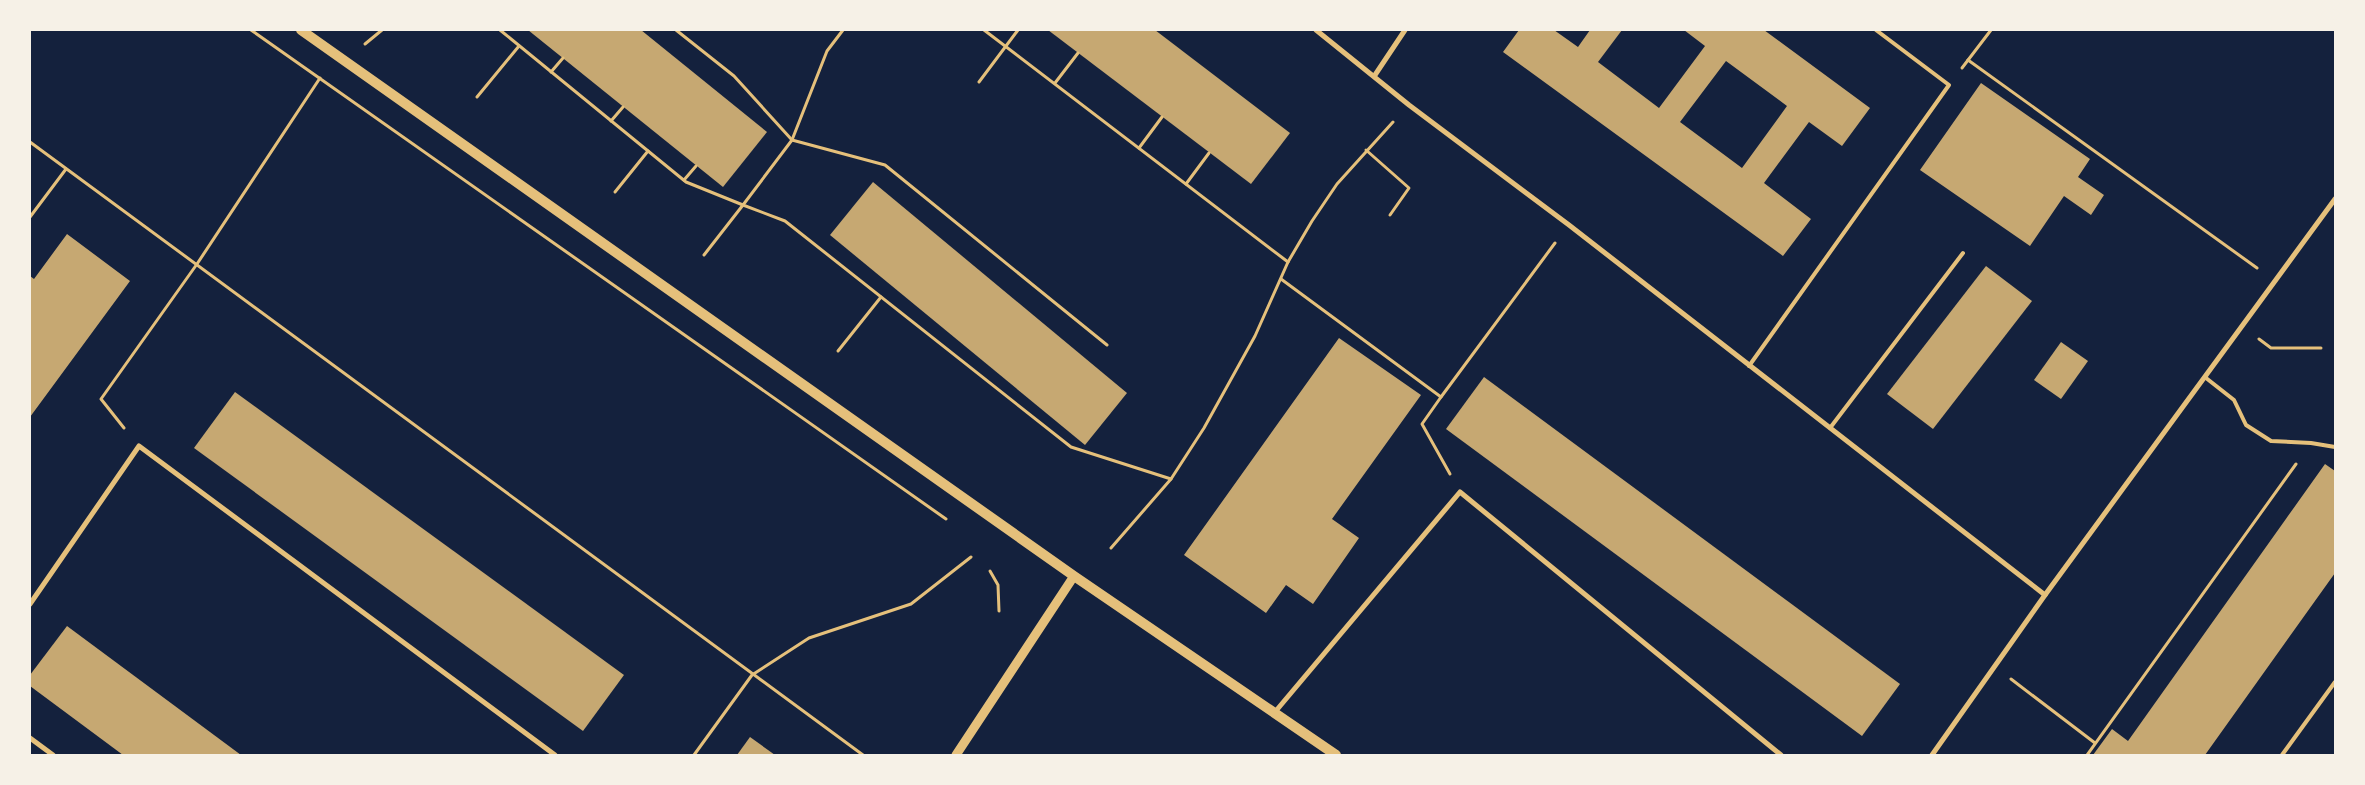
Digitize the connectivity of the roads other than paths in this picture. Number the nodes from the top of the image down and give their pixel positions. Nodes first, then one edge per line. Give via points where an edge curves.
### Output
1 (301, 30) edge
2 (1316, 30) edge
3 (1405, 30) edge
4 (1876, 30) edge
5 (1375, 76) junction
6 (2335, 200) edge
7 (1963, 253) dead end
8 (1749, 366) junction
9 (2206, 378) junction
10 (1830, 428) junction
11 (2335, 447) edge
12 (1074, 576) junction
13 (2045, 595) junction
14 (30, 604) edge
15 (2335, 682) edge
16 (1275, 712) junction
17 (30, 738) edge
18 (53, 755) edge
19 (555, 755) edge
20 (956, 755) edge
21 (1336, 755) edge
22 (1781, 755) edge
23 (1932, 755) edge
24 (2282, 755) edge

1 - 12 main road
2 - 5 street
3 - 5 street
4 - 8 lane via 1949,85
5 - 8 street
6 - 9 street
7 - 10 lane
8 - 10 street
9 - 11 lane via 2234,400 2246,426 2272,440
9 - 13 street
10 - 13 street
12 - 16 main road
12 - 20 street
13 - 23 street
14 - 19 street via 139,446
15 - 24 lane
16 - 21 main road
16 - 22 street via 1460,492
17 - 18 street

